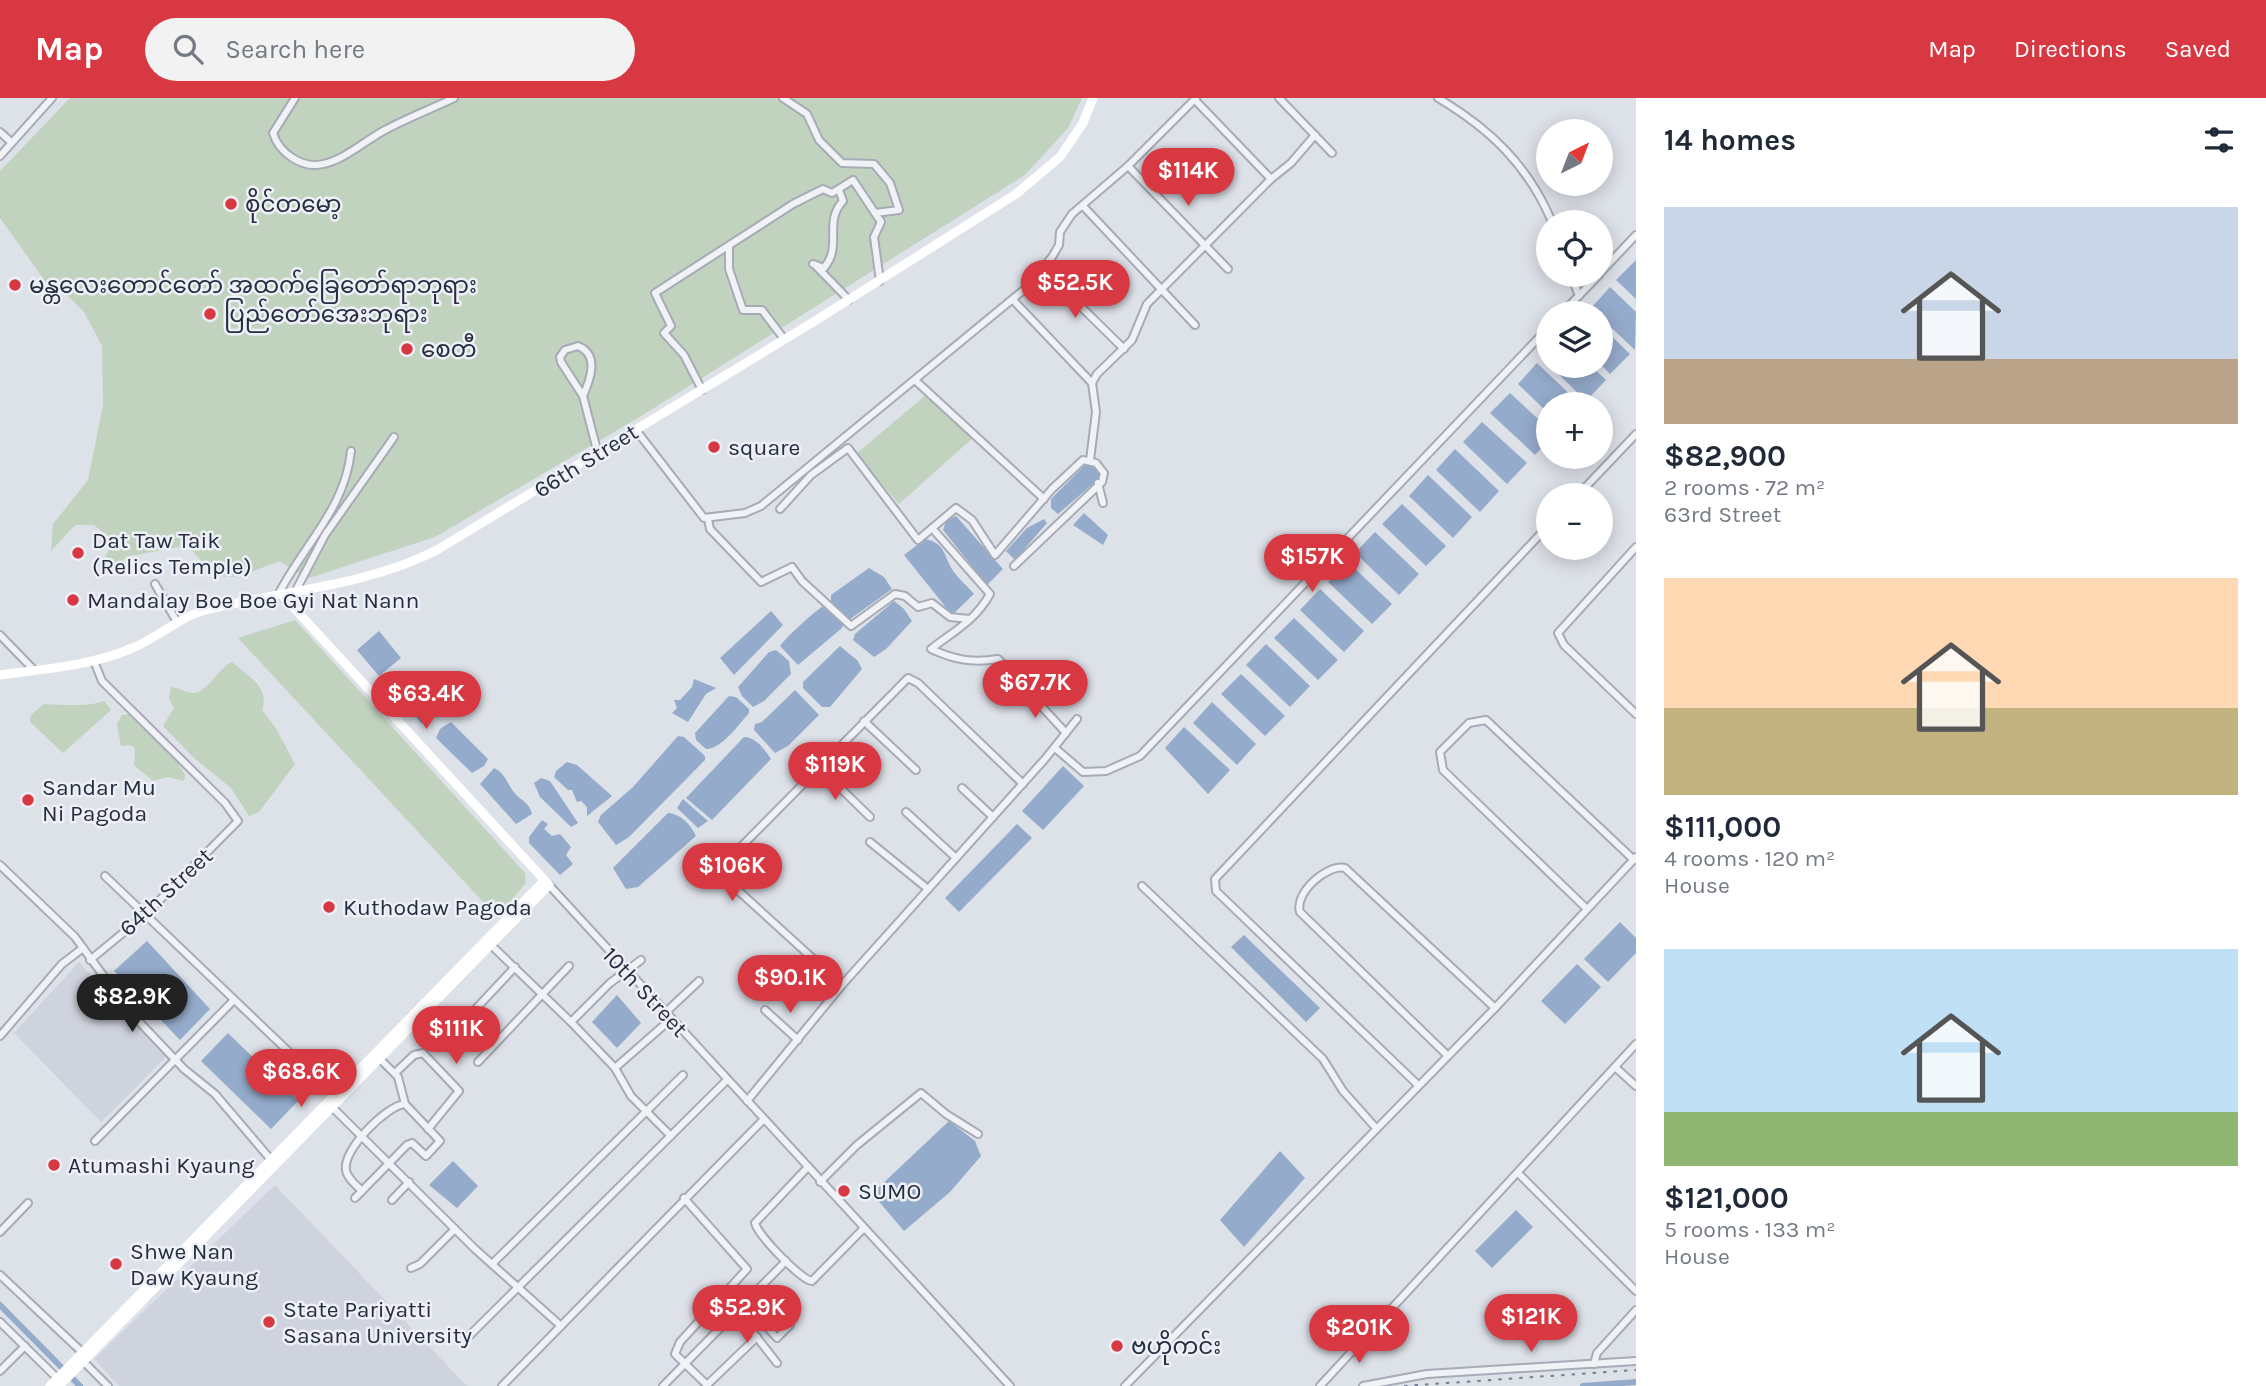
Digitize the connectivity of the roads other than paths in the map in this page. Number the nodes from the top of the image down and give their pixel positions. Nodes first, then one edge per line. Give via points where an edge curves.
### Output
1 (52, 98) edge
2 (295, 98) edge
3 (454, 98) edge
4 (783, 98) edge
5 (1093, 98) edge
6 (1279, 98) edge
7 (1438, 98) edge
8 (1195, 99) edge
9 (0, 132) edge
10 (1315, 135) junction
11 (11, 142) junction
12 (1332, 153) dead end
13 (0, 156) edge
14 (1128, 166) junction
15 (1271, 178) junction
16 (839, 190) junction
17 (1083, 206) junction
18 (1547, 210) edge
19 (875, 213) junction
20 (1636, 235) edge
21 (1204, 244) junction
22 (729, 246) junction
23 (1613, 259) edge
24 (1228, 269) dead end
25 (1038, 275) junction
26 (880, 281) junction
27 (1576, 287) edge
28 (1587, 287) edge
29 (1160, 290) junction
30 (1579, 296) junction
31 (849, 300) junction
32 (1013, 300) junction
33 (1574, 301) edge
34 (1195, 325) dead end
35 (784, 339) junction
36 (1536, 341) edge
37 (1124, 349) junction
38 (916, 381) junction
39 (1092, 383) junction
40 (702, 390) junction
41 (583, 396) junction
42 (636, 430) junction
43 (1636, 434) edge
44 (394, 437) dead end
45 (351, 451) dead end
46 (598, 454) junction
47 (1090, 460) junction
48 (1589, 483) edge
49 (1098, 484) junction
50 (1044, 499) junction
51 (1104, 503) dead end
52 (780, 509) dead end
53 (708, 519) junction
54 (932, 528) junction
55 (1536, 539) edge
56 (1636, 547) edge
57 (1014, 566) dead end
58 (155, 584) dead end
59 (294, 594) junction
60 (280, 596) junction
61 (969, 619) junction
62 (177, 622) junction
63 (0, 635) edge
64 (94, 661) junction
65 (34, 670) junction
66 (0, 675) edge
67 (1636, 713) edge
68 (1077, 719) dead end
69 (864, 721) junction
70 (1066, 733) junction
71 (1055, 748) junction
72 (819, 767) junction
73 (916, 770) dead end
74 (1023, 784) junction
75 (962, 788) dead end
76 (906, 812) dead end
77 (870, 817) dead end
78 (993, 817) junction
79 (870, 842) dead end
80 (956, 858) junction
81 (1635, 858) edge
82 (0, 865) edge
83 (105, 876) dead end
84 (547, 883) junction
85 (1142, 886) dead end
86 (928, 890) junction
87 (1587, 909) junction
88 (146, 914) junction
89 (508, 922) junction
90 (492, 944) junction
91 (83, 948) junction
92 (90, 960) junction
93 (640, 960) dead end
94 (515, 967) junction
95 (569, 967) dead end
96 (626, 971) junction
97 (699, 981) dead end
98 (842, 985) junction
99 (542, 994) junction
100 (233, 1001) junction
101 (426, 1007) junction
102 (1495, 1008) junction
103 (765, 1010) dead end
104 (668, 1016) junction
105 (571, 1022) junction
106 (454, 1032) dead end
107 (0, 1036) edge
108 (798, 1040) junction
109 (1636, 1044) edge
110 (1448, 1056) junction
111 (378, 1057) junction
112 (176, 1061) junction
113 (478, 1062) dead end
114 (1615, 1067) junction
115 (615, 1068) junction
116 (395, 1073) junction
117 (683, 1075) dead end
118 (727, 1080) junction
119 (1418, 1086) junction
120 (1636, 1086) edge
121 (747, 1101) junction
122 (332, 1102) junction
123 (405, 1104) junction
124 (646, 1111) junction
125 (763, 1120) junction
126 (1375, 1127) junction
127 (428, 1129) junction
128 (978, 1134) dead end
129 (362, 1136) junction
130 (671, 1136) junction
131 (95, 1141) dead end
132 (274, 1163) junction
133 (389, 1163) junction
134 (807, 1168) junction
135 (1518, 1173) junction
136 (409, 1182) junction
137 (820, 1182) junction
138 (362, 1191) junction
139 (355, 1198) dead end
140 (684, 1198) junction
141 (392, 1200) dead end
142 (28, 1203) dead end
143 (864, 1228) junction
144 (455, 1229) junction
145 (0, 1232) edge
146 (786, 1261) junction
147 (492, 1264) junction
148 (411, 1268) dead end
149 (0, 1275) edge
150 (518, 1288) junction
151 (1636, 1291) edge
152 (745, 1303) junction
153 (1636, 1310) edge
154 (737, 1312) junction
155 (0, 1322) edge
156 (790, 1325) dead end
157 (561, 1326) junction
158 (470, 1335) dead end
159 (757, 1337) junction
160 (25, 1346) junction
161 (80, 1359) junction
162 (1636, 1361) edge
163 (778, 1363) dead end
164 (684, 1364) junction
165 (1594, 1364) junction
166 (0, 1371) edge
167 (61, 1380) edge
168 (50, 1386) edge
169 (108, 1386) edge
170 (502, 1386) edge
171 (663, 1386) edge
172 (1010, 1386) edge
173 (1125, 1386) edge
174 (1320, 1386) edge
175 (1363, 1386) edge

1 - 11 street
2 - 3 street via 273,133 284,151 311,165 329,163
4 - 19 street via 807,114 819,140 842,163 874,164 882,173 899,210
5 - 26 main road, 66th Street via 1076,134 1049,168
6 - 10 street
7 - 18 street via 1483,127 1519,163
8 - 14 street
8 - 15 street
9 - 11 street
10 - 12 street
10 - 15 street via 1292,163
11 - 13 street
14 - 17 street
14 - 21 street
15 - 21 street
16 - 19 street via 853,180
16 - 22 street via 823,189 793,204
16 - 31 street via 843,201 834,211 830,228 833,258 824,268 813,264
17 - 25 street via 1066,221 1059,244
17 - 29 street
19 - 26 street via 881,225 874,237
20 - 23 street
21 - 24 street
21 - 29 street
22 - 35 street via 729,269 743,310 762,310
22 - 40 street via 655,293 671,326 664,333 684,355
25 - 32 street
25 - 37 street via 1063,289
26 - 31 main road, 66th Street
27 - 30 street
28 - 30 street
29 - 34 street
29 - 37 street via 1147,304
30 - 33 street
31 - 35 main road, 66th Street
32 - 38 street
32 - 39 street
35 - 40 main road, 66th Street
36 - 71 street via 1140,756 1106,771 1083,772
37 - 39 street
38 - 50 street
38 - 53 street via 761,506
39 - 47 street via 1096,412
40 - 42 main road, 66th Street
41 - 41 street via 560,358 565,350 578,346 588,352 592,364
41 - 46 street
42 - 46 main road, 66th Street
42 - 53 street
43 - 48 street
44 - 59 street via 324,536
45 - 60 street via 340,497 296,562
46 - 59 main road, 66th Street via 411,564
47 - 49 street via 1104,473
47 - 50 street via 1080,462
49 - 51 street
49 - 57 street
50 - 54 street via 995,555 972,520 956,508
52 - 54 street via 811,475 848,448 918,540
53 - 61 street via 710,529 761,582 792,566 802,581 852,626 895,594 918,607 932,603 950,617
54 - 61 street via 990,594 982,609
55 - 119 street via 1215,879 1216,891
56 - 67 street via 1558,633 1564,645
58 - 62 street
59 - 60 main road, 66th Street
60 - 62 main road, 66th Street via 204,610
60 - 84 main road, 10th Street
61 - 70 street via 961,630 930,649 974,663 998,659
62 - 64 main road, 66th Street via 135,648
63 - 65 street
64 - 65 main road, 66th Street
64 - 88 street, 64th Street via 102,681 238,821
65 - 66 main road, 66th Street
68 - 70 street
69 - 72 street
69 - 73 street
69 - 74 street via 912,678
70 - 71 street
71 - 74 street
72 - 77 street
72 - 98 street via 734,854 722,873
74 - 78 street
75 - 78 street
76 - 80 street
78 - 80 street
79 - 86 street
80 - 86 street
81 - 87 street
81 - 87 street via 1486,720 1469,723 1440,752 1443,770
82 - 91 street
83 - 88 street
84 - 89 main road
84 - 96 street, 10th Street
85 - 126 street via 1328,1064 1343,1091
86 - 98 street
87 - 102 street
88 - 92 street, 64th Street
88 - 100 street
89 - 90 main road
89 - 101 main road
90 - 94 street
90 - 101 main road
91 - 92 street
91 - 107 street via 62,964
92 - 112 street
93 - 96 street
94 - 99 street
94 - 106 street
95 - 99 street
96 - 104 street, 10th Street
96 - 105 street
97 - 104 street
98 - 108 street
99 - 105 street
99 - 113 street
100 - 112 street
100 - 122 street
101 - 111 main road
102 - 110 street
102 - 110 street via 1345,868 1328,870 1302,895 1300,912
103 - 108 street
104 - 115 street
104 - 118 street, 10th Street
105 - 115 street
108 - 121 street
109 - 114 street
110 - 119 street
111 - 116 street
111 - 122 main road
112 - 131 street
112 - 132 street via 215,1094
114 - 120 street
114 - 135 street
115 - 124 street
116 - 123 street
116 - 127 street via 424,1052 460,1091
117 - 124 street
118 - 121 street, 10th Street
118 - 130 street
119 - 126 street
121 - 125 street, 10th Street
122 - 129 street
122 - 132 main road
123 - 127 street
123 - 129 street via 390,1108
124 - 130 street
124 - 147 street
125 - 134 street, 10th Street
125 - 140 street
126 - 173 street
127 - 133 street via 440,1141 427,1156 411,1143
128 - 137 street via 920,1093
129 - 133 street
129 - 138 street via 345,1168
130 - 150 street
132 - 161 main road
133 - 136 street
133 - 138 street
134 - 137 street, 10th Street
134 - 146 street via 755,1223
135 - 151 street
135 - 174 street
136 - 141 street
136 - 144 street
137 - 143 street, 10th Street
138 - 139 street
140 - 157 street
140 - 164 street via 747,1268 676,1347 675,1354
142 - 145 street
143 - 146 street via 812,1281
143 - 172 street, 10th Street
144 - 147 street
144 - 148 street
146 - 152 street
147 - 150 street
149 - 161 street
150 - 157 street
150 - 158 street
152 - 154 street
152 - 156 street via 777,1338
153 - 165 street via 1597,1353
154 - 159 street
154 - 164 street
155 - 160 street
157 - 170 street
159 - 163 street
159 - 164 street via 707,1385
160 - 166 street
160 - 167 street
161 - 167 main road
161 - 169 street
162 - 165 street
164 - 171 street
165 - 175 street via 1427,1374
167 - 168 main road

